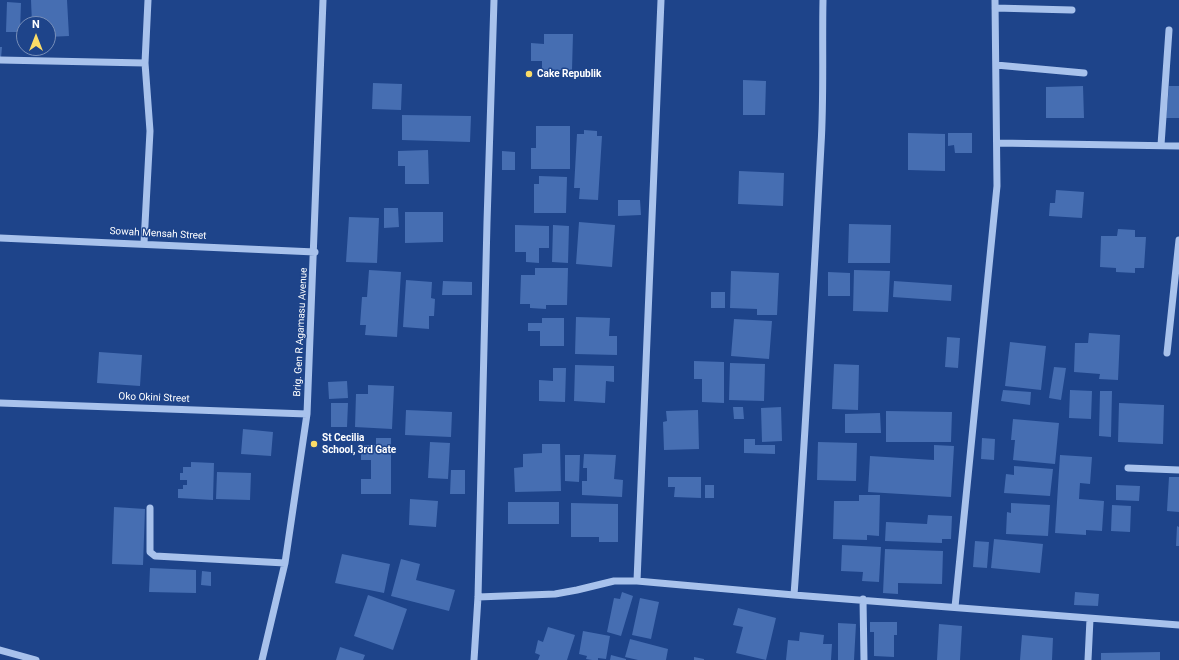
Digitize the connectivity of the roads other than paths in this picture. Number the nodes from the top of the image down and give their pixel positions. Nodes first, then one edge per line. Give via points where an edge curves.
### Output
1 (148, 0) edge
2 (323, 0) edge
3 (494, 0) edge
4 (661, 0) edge
5 (823, 0) edge
6 (995, 0) edge
7 (995, 8) junction
8 (1072, 10) dead end
9 (1169, 30) dead end
10 (0, 60) edge
11 (145, 63) junction
12 (996, 64) junction
13 (1084, 72) dead end
14 (997, 143) junction
15 (1161, 146) junction
16 (1179, 146) edge
17 (0, 238) edge
18 (1179, 240) edge
19 (144, 243) junction
20 (315, 252) junction
21 (1167, 353) dead end
22 (0, 403) edge
23 (307, 414) junction
24 (1128, 468) dead end
25 (1179, 470) edge
26 (150, 508) dead end
27 (284, 563) junction
28 (637, 581) junction
29 (794, 595) junction
30 (478, 597) junction
31 (863, 599) junction
32 (955, 607) junction
33 (1090, 619) junction
34 (1179, 625) edge
35 (0, 650) edge
36 (36, 660) edge
37 (262, 660) edge
38 (474, 660) edge
39 (864, 660) edge
40 (1088, 660) edge

1 - 11 street
2 - 20 street, Brig. Gen R Agamasu Avenue
3 - 30 street
4 - 28 street
5 - 29 street via 821,144 808,395
6 - 7 street
7 - 8 street
7 - 12 street
9 - 15 street
10 - 11 street
11 - 19 street via 150,131
12 - 13 street
12 - 14 street
14 - 15 street
14 - 32 street via 997,186
15 - 16 street
17 - 19 street, Sowah Mensah Street
18 - 21 street
19 - 20 street, Sowah Mensah Street
20 - 23 street, Brig. Gen R Agamasu Avenue
22 - 23 street, Oko Okini Street
23 - 27 street, Brig. Gen R Agamasu Avenue
24 - 25 street
26 - 27 street via 150,552 155,556
27 - 37 street, Brig. Gen R Agamasu Avenue
28 - 29 street
28 - 30 street via 614,580 555,594
29 - 31 street
30 - 38 street
31 - 32 street
31 - 39 street
32 - 33 street
33 - 34 street
33 - 40 street
35 - 36 street

